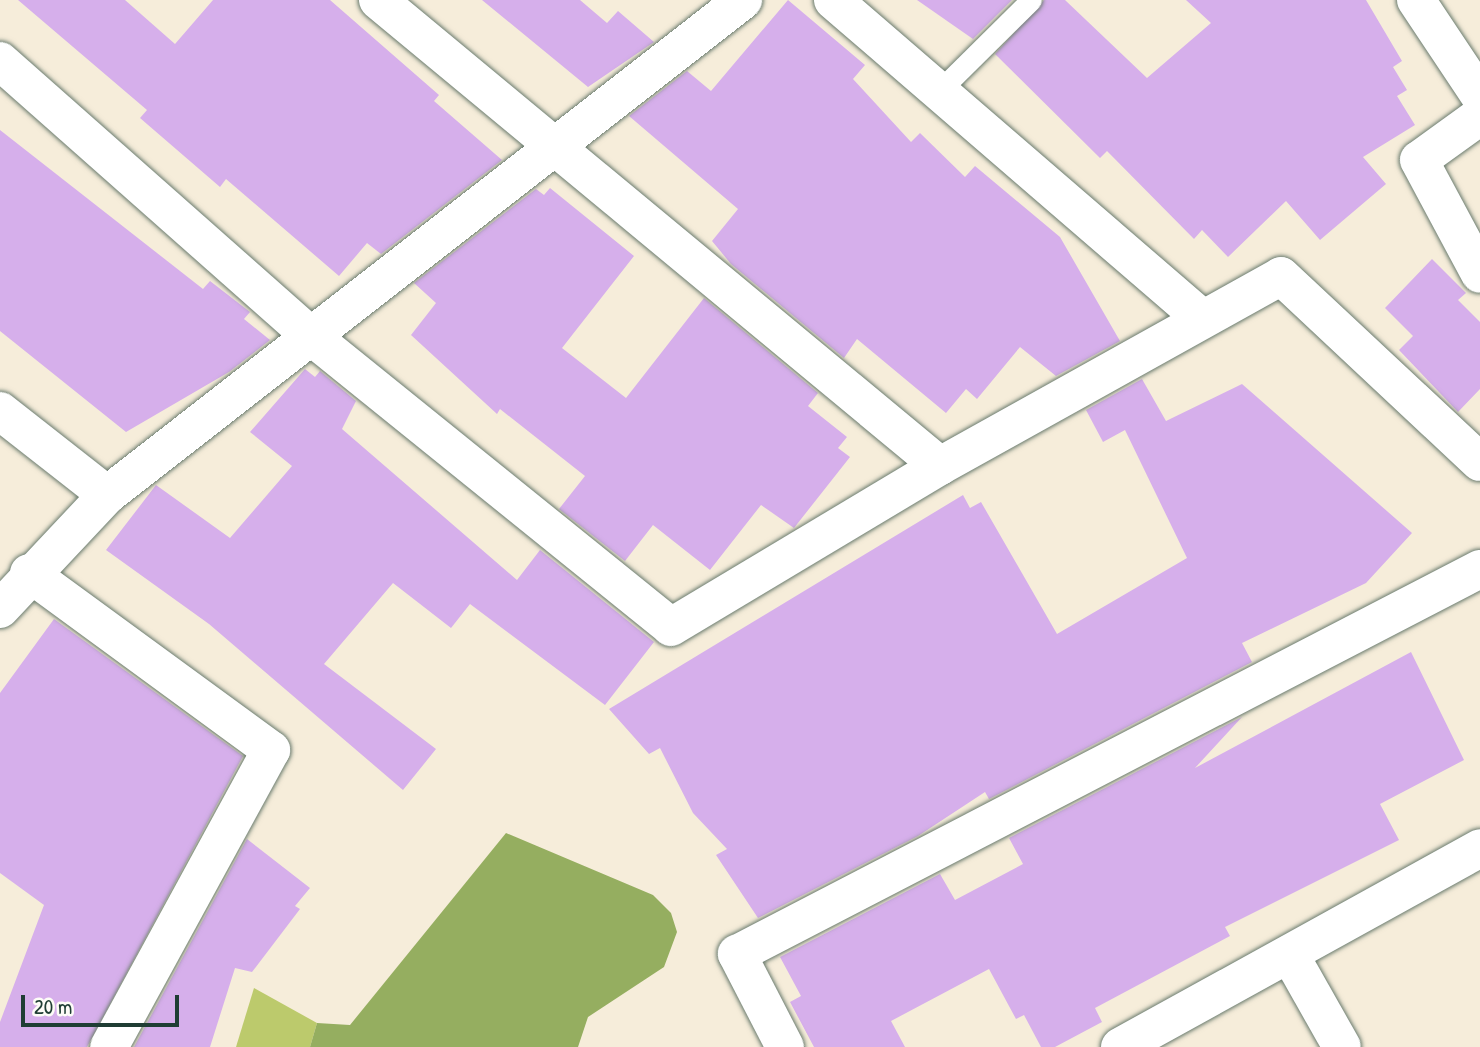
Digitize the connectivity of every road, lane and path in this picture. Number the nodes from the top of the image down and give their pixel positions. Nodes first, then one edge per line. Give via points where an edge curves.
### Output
1 (378, 0) edge
2 (743, 0) edge
3 (833, 0) edge
4 (1031, 0) edge
5 (1416, 0) edge
6 (0, 61) edge
7 (939, 91) junction
8 (1480, 96) edge
9 (1480, 116) edge
10 (549, 146) junction
11 (1480, 274) edge
12 (1202, 318) junction
13 (312, 337) junction
14 (0, 411) edge
15 (1480, 461) edge
16 (940, 466) junction
17 (107, 495) junction
18 (1480, 569) edge
19 (29, 573) junction
20 (0, 609) edge
21 (1480, 848) edge
22 (1291, 957) junction
23 (109, 1047) edge
24 (785, 1047) edge
25 (1120, 1047) edge
26 (1342, 1047) edge

1 - 10 street
2 - 10 street
3 - 7 street
4 - 7 lane
5 - 8 street
6 - 13 street
7 - 12 street
9 - 11 street via 1419,160
10 - 13 street
10 - 16 street
12 - 15 street via 1281,276
12 - 16 street
13 - 16 street via 671,627
13 - 17 street
14 - 17 street
17 - 19 street
18 - 24 street via 737,954
19 - 20 street
19 - 23 street via 271,750
21 - 22 street
22 - 25 street
22 - 26 street

